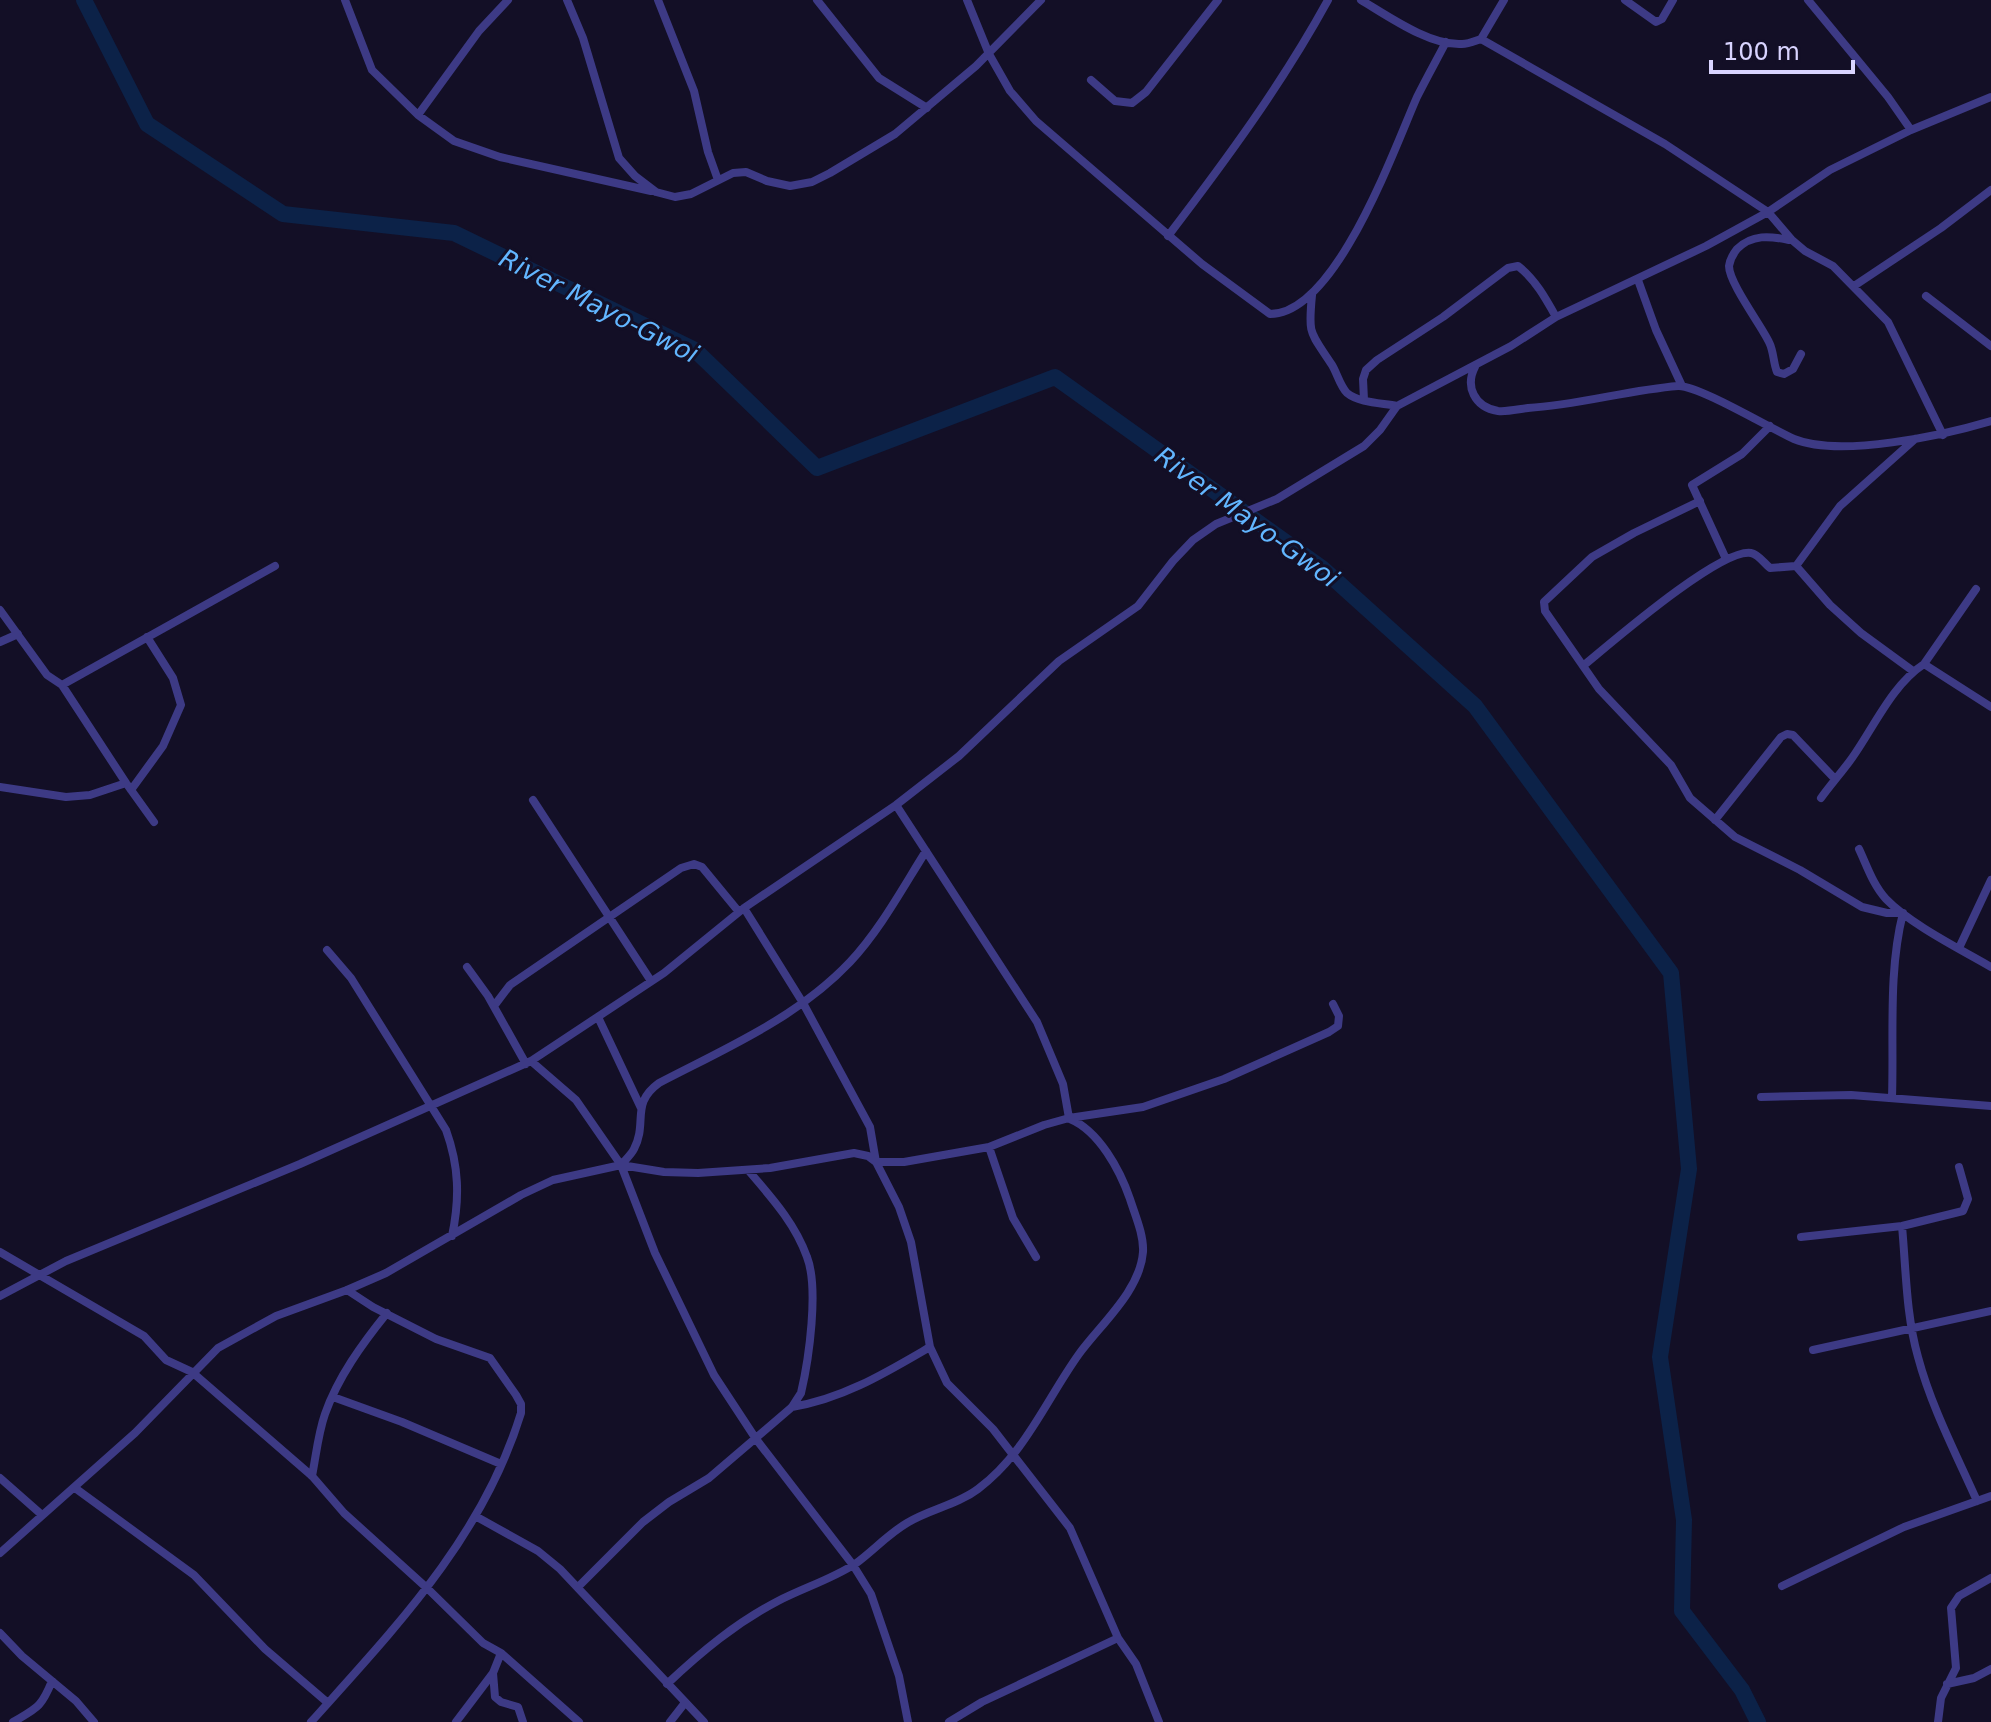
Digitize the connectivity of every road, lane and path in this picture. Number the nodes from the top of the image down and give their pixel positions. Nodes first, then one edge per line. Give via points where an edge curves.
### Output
1 (345, 0) edge
2 (508, 0) edge
3 (567, 0) edge
4 (658, 0) edge
5 (817, 0) edge
6 (967, 0) edge
7 (1041, 0) edge
8 (1218, 0) edge
9 (1328, 0) edge
10 (1361, 0) edge
11 (1504, 0) edge
12 (1625, 0) edge
13 (1673, 0) edge
14 (1808, 0) edge
15 (1481, 39) junction
16 (1446, 42) junction
17 (989, 54) junction
18 (1091, 80) dead end
19 (1991, 100) edge
20 (927, 108) junction
21 (418, 115) junction
22 (1911, 130) junction
23 (718, 180) junction
24 (1991, 190) edge
25 (656, 192) junction
26 (1768, 212) junction
27 (1168, 236) junction
28 (1792, 240) junction
29 (1638, 280) junction
30 (1854, 286) junction
31 (1312, 295) junction
32 (1926, 296) dead end
33 (1556, 317) junction
34 (1991, 346) edge
35 (1801, 354) dead end
36 (1476, 366) junction
37 (1682, 386) junction
38 (1364, 400) junction
39 (1397, 406) junction
40 (1991, 421) edge
41 (1770, 426) junction
42 (1943, 435) junction
43 (1916, 439) junction
44 (1700, 501) junction
45 (1726, 559) junction
46 (275, 566) dead end
47 (1796, 566) junction
48 (1976, 589) dead end
49 (0, 610) edge
50 (18, 634) junction
51 (147, 637) junction
52 (0, 642) edge
53 (1924, 664) junction
54 (1583, 666) junction
55 (1913, 671) junction
56 (62, 685) junction
57 (1991, 707) edge
58 (1835, 779) junction
59 (0, 787) edge
60 (128, 787) junction
61 (1821, 798) dead end
62 (533, 800) dead end
63 (896, 805) junction
64 (1715, 820) junction
65 (154, 822) dead end
66 (1859, 849) dead end
67 (926, 851) junction
68 (1991, 880) edge
69 (741, 910) junction
70 (1903, 913) junction
71 (610, 918) junction
72 (1959, 948) junction
73 (327, 950) dead end
74 (467, 967) dead end
75 (1991, 967) edge
76 (651, 981) junction
77 (803, 1003) junction
78 (1333, 1004) dead end
79 (494, 1006) junction
80 (598, 1017) junction
81 (529, 1062) junction
82 (1761, 1097) dead end
83 (1892, 1098) junction
84 (433, 1106) junction
85 (1991, 1106) edge
86 (641, 1109) junction
87 (1069, 1118) junction
88 (989, 1147) junction
89 (876, 1162) junction
90 (621, 1165) junction
91 (1959, 1167) dead end
92 (748, 1170) junction
93 (1902, 1226) junction
94 (452, 1236) junction
95 (1801, 1237) dead end
96 (0, 1252) edge
97 (1036, 1257) dead end
98 (38, 1276) junction
99 (347, 1290) junction
100 (0, 1296) edge
101 (1991, 1311) edge
102 (387, 1313) junction
103 (1911, 1328) junction
104 (930, 1347) junction
105 (1813, 1350) dead end
106 (192, 1372) junction
107 (333, 1397) junction
108 (792, 1407) junction
109 (756, 1439) junction
110 (1012, 1456) junction
111 (501, 1464) junction
112 (312, 1476) junction
113 (0, 1478) edge
114 (75, 1488) junction
115 (1991, 1496) edge
116 (1977, 1501) junction
117 (42, 1515) junction
118 (477, 1517) junction
119 (0, 1553) edge
120 (853, 1565) junction
121 (1991, 1578) edge
122 (1782, 1586) dead end
123 (578, 1587) junction
124 (428, 1589) junction
125 (0, 1633) edge
126 (1118, 1638) junction
127 (501, 1653) junction
128 (1991, 1669) edge
129 (493, 1673) junction
130 (52, 1681) junction
131 (667, 1684) junction
132 (1947, 1684) junction
133 (328, 1703) junction
134 (684, 1704) junction
135 (13, 1722) edge
136 (94, 1722) edge
137 (311, 1722) edge
138 (456, 1722) edge
139 (523, 1722) edge
140 (579, 1722) edge
141 (670, 1722) edge
142 (704, 1722) edge
143 (908, 1722) edge
144 (949, 1722) edge
145 (1159, 1722) edge
146 (1938, 1722) edge

1 - 21 street via 372,70
2 - 21 street
3 - 25 street via 619,158
4 - 23 street via 694,91
5 - 20 street via 879,78
6 - 17 street
7 - 17 street
8 - 18 street via 1132,103 1115,101
9 - 27 street via 1266,105
10 - 16 street via 1408,28
11 - 15 street
12 - 13 street via 1656,22
14 - 22 street
15 - 16 street
15 - 26 street via 1665,144
16 - 31 street via 1357,231
17 - 20 street
17 - 27 street via 1010,91 1036,121
19 - 22 street
20 - 23 street via 895,134 812,182 790,186 746,172
21 - 25 street via 454,141 500,157
22 - 26 street via 1830,170
23 - 25 street via 691,194
24 - 30 street
26 - 28 street
26 - 29 street
27 - 31 street via 1270,314 1293,309
28 - 30 street
28 - 35 street via 1753,238 1732,255 1729,266 1771,344 1777,372 1793,369
29 - 33 street
29 - 37 street
30 - 42 street via 1888,322
31 - 38 street via 1309,329 1314,342 1348,393
32 - 34 street
33 - 36 street
33 - 38 street via 1524,271 1508,268 1366,370
36 - 37 street via 1471,392 1480,404 1497,411 1557,407
36 - 39 street
37 - 41 street
38 - 39 street
39 - 63 street via 1364,446 1277,499 1216,524 1193,540 1138,606 1059,661 983,735
40 - 42 street
41 - 43 street via 1819,445
41 - 44 street via 1742,454 1694,482
42 - 43 street
43 - 47 street via 1840,506
44 - 45 street
44 - 54 street via 1592,557 1544,602
45 - 47 street via 1747,552 1770,568
45 - 54 street via 1675,592
46 - 51 street
47 - 55 street via 1840,614
48 - 53 street
49 - 50 street
50 - 52 street
50 - 56 street via 47,675
51 - 56 street
51 - 60 street via 173,678 181,705 163,746
53 - 55 street
53 - 57 street
54 - 64 street via 1614,707 1665,757 1690,798
55 - 58 street
56 - 60 street
58 - 61 street
58 - 64 street via 1787,734
59 - 60 street via 66,797
60 - 65 street
62 - 71 street
63 - 67 street
63 - 69 street
64 - 70 street via 1735,837 1852,902
66 - 70 street via 1874,883
67 - 77 street via 866,943
67 - 87 street via 1037,1022 1063,1084
68 - 72 street
69 - 71 street via 710,874 694,864
69 - 76 street
69 - 77 street
70 - 72 street
70 - 83 street via 1897,937
71 - 76 street
71 - 79 street via 510,985
72 - 75 street
73 - 84 street via 351,978
74 - 79 street
76 - 80 street
77 - 86 street via 659,1083 642,1099
77 - 89 street via 870,1127
78 - 87 street via 1338,1026 1305,1045 1143,1107
79 - 81 street
80 - 81 street
80 - 86 street
81 - 84 street
81 - 90 street via 576,1100
82 - 83 street
83 - 85 street
84 - 94 street via 455,1154 458,1209
84 - 98 street
86 - 90 street via 633,1150
87 - 88 street
87 - 110 street via 1104,1148 1129,1194 1143,1251 1122,1300
88 - 89 street
88 - 97 street via 1013,1218
89 - 92 street via 854,1153
89 - 104 street via 911,1242
90 - 92 street via 664,1172
90 - 94 street via 553,1180
90 - 109 street via 690,1329
91 - 93 street via 1968,1199 1963,1211
92 - 108 street via 792,1226 808,1259 813,1290 805,1378
93 - 95 street
93 - 103 street
94 - 99 street
96 - 98 street
98 - 100 street
98 - 106 street via 144,1336 166,1360
99 - 102 street
99 - 106 street via 247,1331
101 - 103 street
102 - 107 street via 350,1362
102 - 111 street via 495,1363 521,1404
103 - 105 street
103 - 116 street via 1931,1394
104 - 108 street via 827,1400
104 - 110 street via 947,1383
106 - 112 street
106 - 114 street
107 - 111 street
107 - 112 street
108 - 109 street
109 - 120 street
109 - 123 street via 643,1522
110 - 120 street via 978,1489 908,1522
110 - 126 street via 1070,1528
111 - 118 street
112 - 124 street via 344,1513
113 - 117 street
114 - 117 street
114 - 133 street via 194,1575 265,1649
115 - 116 street
116 - 122 street via 1904,1527
117 - 119 street
118 - 123 street via 538,1551
118 - 124 street
120 - 131 street via 741,1622
120 - 143 street via 883,1625
121 - 132 street via 1959,1596 1951,1608 1956,1668
123 - 131 street
124 - 127 street via 483,1643
124 - 133 street
125 - 130 street
126 - 144 street
126 - 145 street via 1136,1664
127 - 129 street
127 - 140 street
128 - 132 street
129 - 138 street
129 - 139 street via 495,1697 518,1707
130 - 135 street via 33,1712
130 - 136 street
131 - 134 street
132 - 146 street
133 - 137 street
134 - 141 street
134 - 142 street

